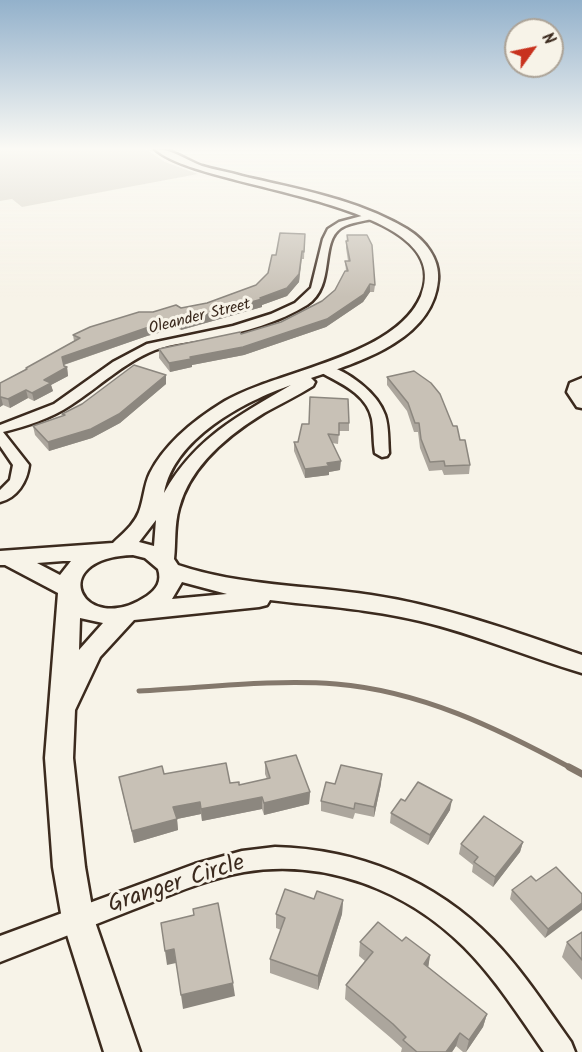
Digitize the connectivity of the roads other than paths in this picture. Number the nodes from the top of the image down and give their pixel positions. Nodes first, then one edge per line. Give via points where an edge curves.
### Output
1 (316, 198) edge
2 (373, 216) junction
3 (323, 369) junction
4 (582, 382) edge
5 (582, 404) edge
6 (0, 429) edge
7 (0, 436) edge
8 (382, 453) dead end
9 (0, 497) edge
10 (113, 550) junction
11 (4, 558) edge
12 (167, 565) junction
13 (69, 592) junction
14 (298, 595) junction
15 (134, 613) junction
16 (582, 664) edge
17 (61, 717) junction
18 (78, 919) junction
19 (0, 949) edge
20 (122, 1052) edge
21 (561, 1052) edge

1 - 2 main road
2 - 3 main road via 418,245 433,269 434,282 422,309 404,328 376,347
2 - 6 street, Oleander Street via 338,226 329,233 322,276 311,296 299,304 231,330 171,341 138,352 51,411
3 - 8 street via 355,386 371,401 378,416
3 - 10 main road via 258,390 199,428 159,475 147,517
3 - 12 main road via 229,430 189,468 168,511
4 - 5 street via 574,392
7 - 9 street via 21,465 20,479
10 - 11 main road
10 - 12 main road via 144,550
10 - 13 main road via 78,566 69,581
11 - 13 main road
12 - 14 main road via 207,583
12 - 15 main road via 171,580 166,592 157,602
13 - 15 main road via 74,602 90,612
13 - 17 main road
14 - 15 main road
14 - 16 main road via 338,597 401,608
15 - 17 main road via 102,637 90,652
17 - 18 main road via 60,781
18 - 19 street, Granger Circle
18 - 20 main road
18 - 21 street, Granger Circle via 219,867 274,858 332,863 389,881 446,914 498,966

